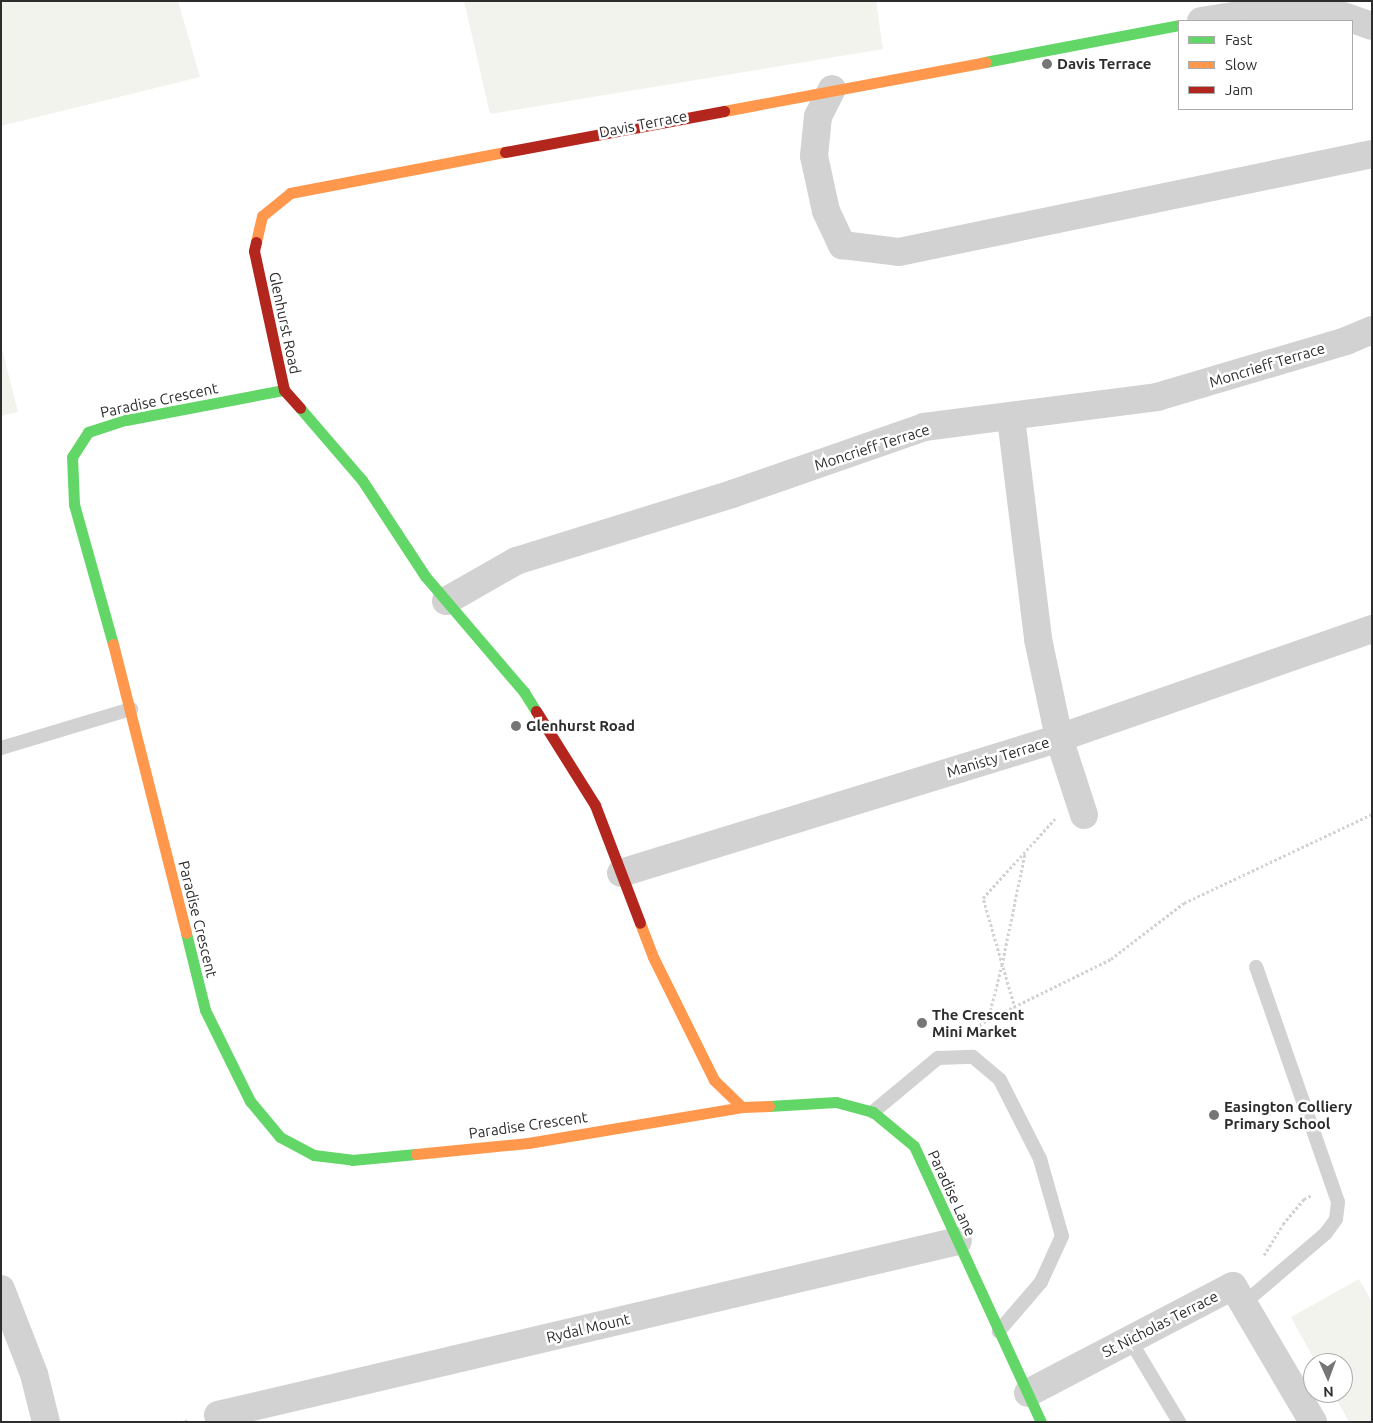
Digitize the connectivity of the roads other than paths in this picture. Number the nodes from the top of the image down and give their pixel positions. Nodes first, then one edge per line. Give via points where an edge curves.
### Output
1 (1207, 20) edge
2 (1178, 25) edge
3 (1372, 26) edge
4 (832, 89) junction
5 (1372, 154) edge
6 (262, 216) joint
7 (1372, 330) edge
8 (284, 390) junction
9 (1011, 418) junction
10 (446, 601) junction
11 (1372, 629) edge
12 (131, 709) junction
13 (1059, 738) junction
14 (1, 748) edge
15 (1081, 805) road end
16 (621, 873) junction
17 (1256, 967) dead end
18 (742, 1107) junction
19 (873, 1112) junction
20 (958, 1241) junction
21 (1, 1289) edge
22 (1243, 1304) junction
23 (999, 1331) junction
24 (1130, 1340) junction
25 (1028, 1393) junction
26 (218, 1415) dead end
27 (46, 1422) edge
28 (1041, 1422) edge
29 (1179, 1422) edge
30 (1314, 1422) edge

1 - 3 street via 1258,12 1326,10
2 - 4 street, Davis Terrace
4 - 5 street via 818,116 814,156 826,211 842,245 899,252
4 - 6 street, Davis Terrace via 290,193
6 - 8 street, Glenhurst Road via 254,251
7 - 9 street, Moncrieff Terrace via 1346,341 1157,397
8 - 10 street, Glenhurst Road via 362,480 425,576
8 - 12 street, Paradise Crescent via 126,420 88,432 72,457 74,504
9 - 10 street, Moncrieff Terrace via 924,427 732,494 516,561
9 - 13 street via 1038,639
10 - 16 street, Glenhurst Road via 524,692 594,804
11 - 13 street, Manisty Terrace
12 - 14 lane
12 - 18 street, Paradise Crescent via 205,1010 250,1101 280,1136 314,1155 352,1160 528,1143
13 - 15 street
13 - 16 street, Manisty Terrace
16 - 18 street, Glenhurst Road via 653,957 714,1080
17 - 22 lane via 1338,1202 1336,1219 1326,1233
18 - 19 street, Paradise Lane via 836,1102
19 - 20 street, Paradise Lane via 914,1146
19 - 23 lane via 938,1058 973,1057 1000,1080 1040,1159 1062,1236 1041,1282
20 - 23 street, Paradise Lane
20 - 26 street, Rydal Mount
21 - 27 street via 34,1374
22 - 24 street, St Nicholas Terrace via 1232,1286
22 - 30 street, St Nicholas Terrace
23 - 25 street, Paradise Lane
24 - 25 street, St Nicholas Terrace
24 - 29 lane
25 - 28 street, Paradise Lane

